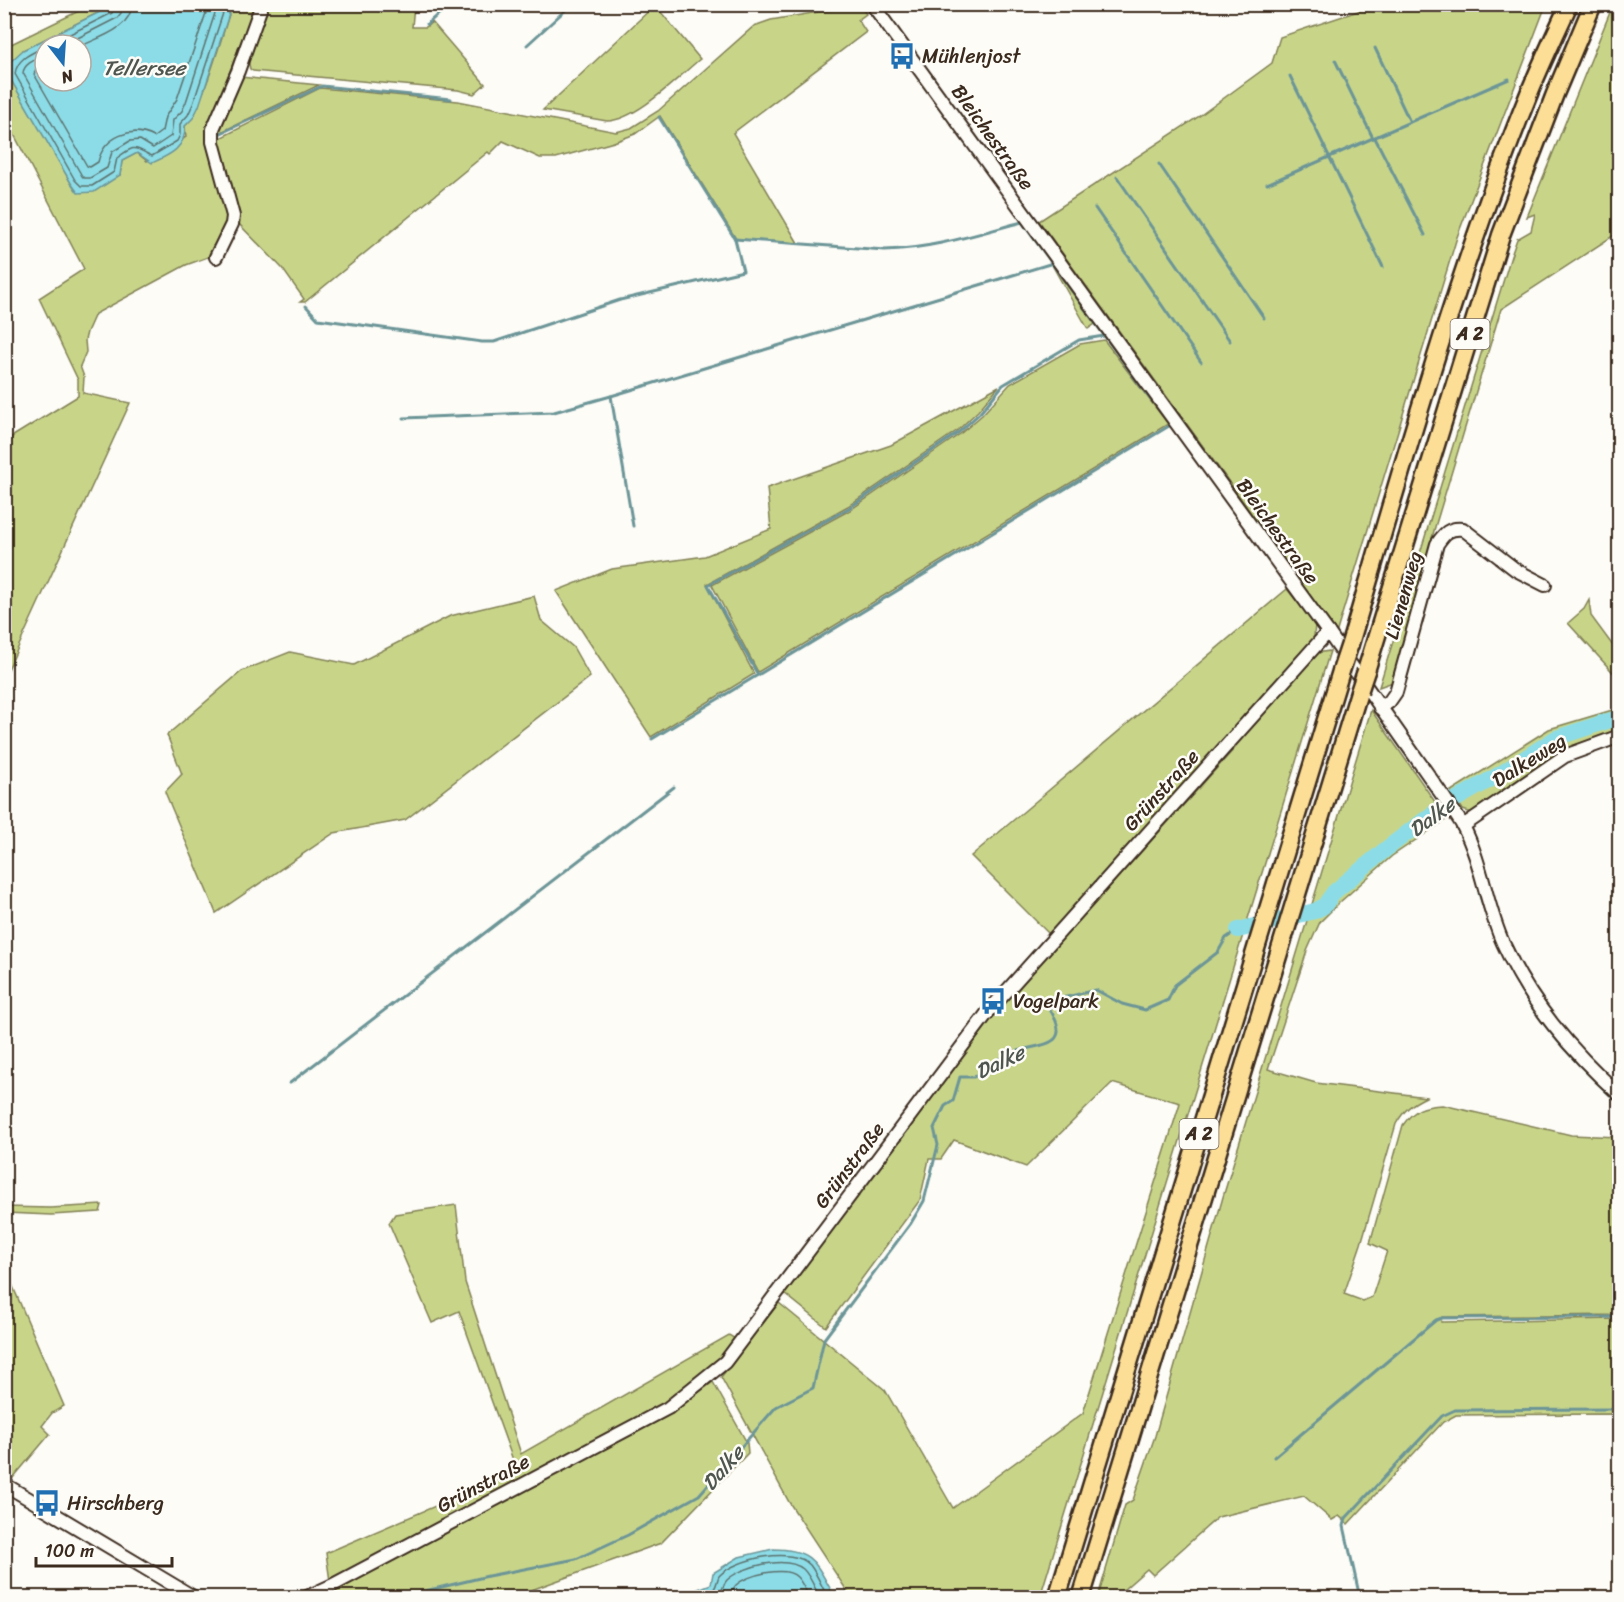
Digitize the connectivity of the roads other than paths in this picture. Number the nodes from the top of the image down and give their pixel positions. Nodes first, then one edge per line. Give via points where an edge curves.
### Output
1 (261, 4) edge
2 (872, 4) edge
3 (1569, 4) edge
4 (1593, 4) edge
5 (216, 257) dead end
6 (1545, 585) dead end
7 (1328, 632) junction
8 (1380, 708) junction
9 (1620, 736) edge
10 (1461, 823) junction
11 (1620, 1095) edge
12 (4, 1484) edge
13 (195, 1598) edge
14 (305, 1598) edge
15 (1057, 1598) edge
16 (1082, 1598) edge

1 - 5 street via 213,129 233,216
2 - 7 street, Bleichestraße
3 - 15 highway, A 2, bridge via 1492,190 1405,460
4 - 16 highway, A 2, bridge via 1501,235
6 - 8 street, Lienenweg via 1516,570 1463,529 1446,532 1437,544 1396,692
7 - 8 street, Bleichestraße
7 - 14 street, Grünstraße via 988,1012 725,1362 669,1408
8 - 10 street, Bleichestraße
9 - 10 street, Dalkeweg via 1565,756
10 - 11 street, Bleichestraße via 1503,942 1521,975 1571,1048
12 - 13 street

